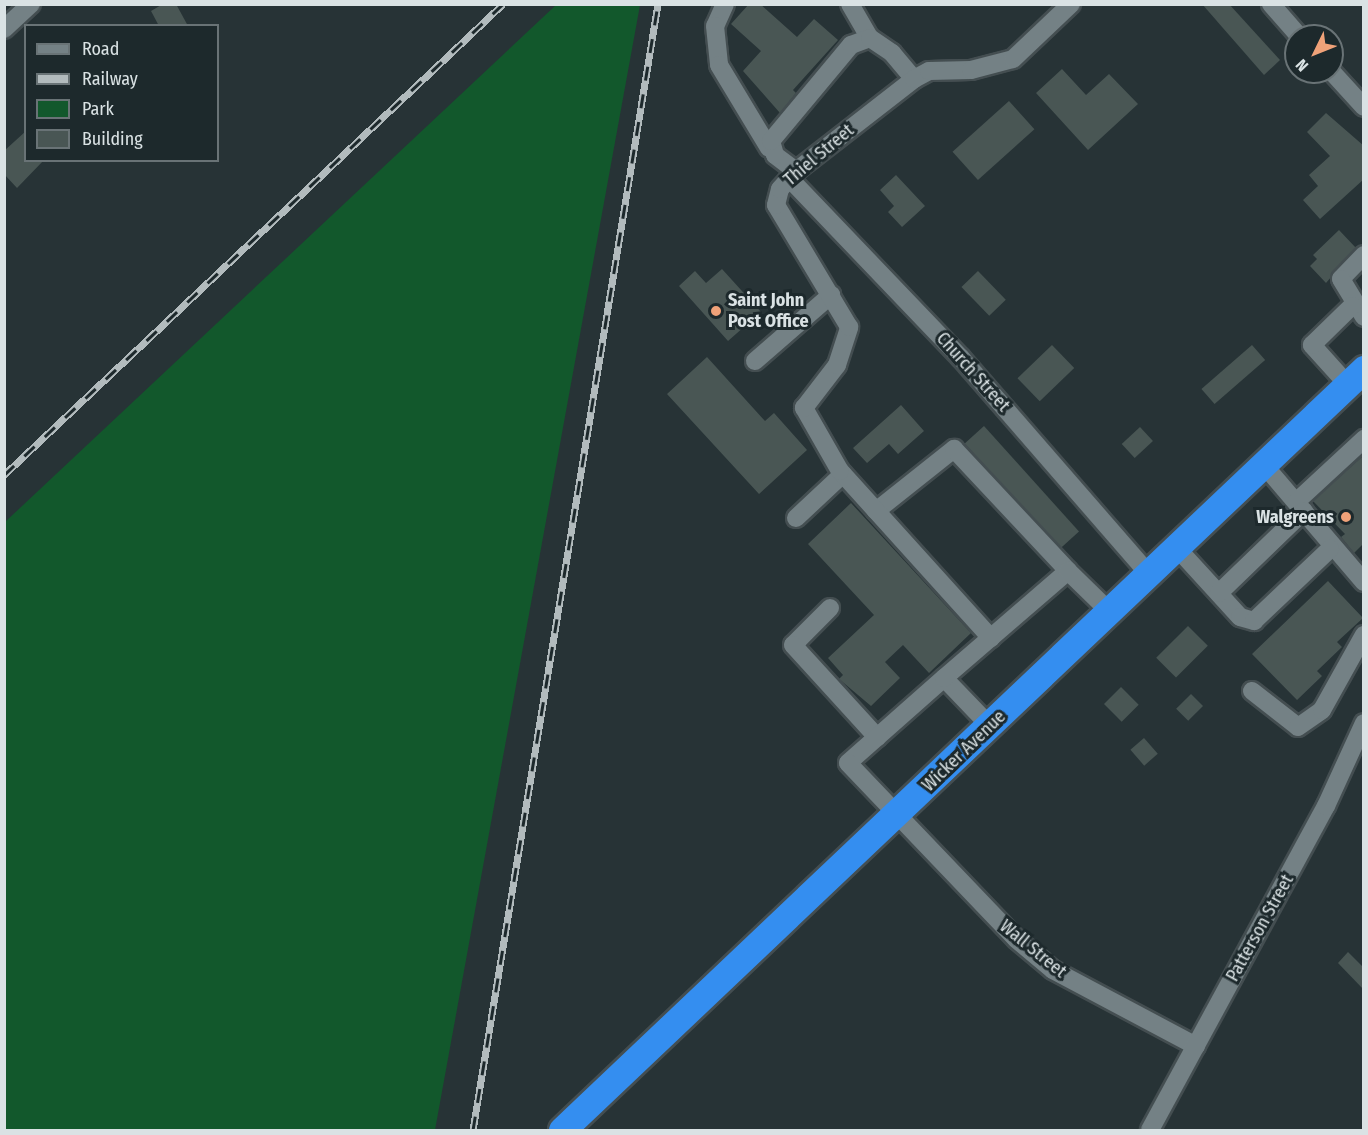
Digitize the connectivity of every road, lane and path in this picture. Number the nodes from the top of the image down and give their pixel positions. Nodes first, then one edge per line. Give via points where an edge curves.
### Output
1 (31, 4) edge
2 (725, 4) edge
3 (850, 4) edge
4 (1071, 4) edge
5 (1280, 8) edge
6 (1291, 24) edge
7 (4, 29) edge
8 (870, 39) junction
9 (914, 79) junction
10 (1343, 84) edge
11 (1364, 107) edge
12 (772, 142) junction
13 (793, 174) junction
14 (1364, 255) edge
15 (831, 296) junction
16 (1358, 312) edge
17 (755, 361) dead end
18 (1357, 380) edge
19 (1364, 439) edge
20 (1264, 465) junction
21 (843, 474) junction
22 (1300, 507) junction
23 (876, 512) junction
24 (796, 518) dead end
25 (1177, 548) junction
26 (1330, 549) junction
27 (1068, 571) junction
28 (1149, 574) junction
29 (1364, 582) edge
30 (1219, 593) junction
31 (830, 608) dead end
32 (1110, 612) junction
33 (1364, 635) edge
34 (991, 638) junction
35 (944, 678) junction
36 (1252, 692) dead end
37 (1364, 723) edge
38 (990, 726) junction
39 (877, 737) junction
40 (897, 815) junction
41 (1196, 1046) junction
42 (562, 1131) edge
43 (1150, 1131) edge

1 - 7 street
2 - 12 street, Church Street via 715,26 719,65
3 - 8 street
4 - 9 street, Thiel Street via 1013,59 971,70 928,71
5 - 6 street
8 - 9 street via 892,53
8 - 12 street via 851,45
9 - 13 street, Thiel Street
10 - 11 street
12 - 13 street, Church Street
13 - 15 street, Thiel Street via 776,205
13 - 28 street, Church Street via 969,366
14 - 16 street via 1341,279
15 - 17 street
15 - 21 street, Thiel Street via 849,327 837,365 804,408
16 - 18 street via 1312,345
18 - 20 highway, Wicker Avenue
19 - 22 street
20 - 22 street
20 - 25 highway, Wicker Avenue
21 - 23 street
21 - 24 street
22 - 26 street
22 - 30 street
23 - 27 street via 954,448
23 - 34 street
25 - 28 highway, Wicker Avenue
25 - 30 street
26 - 29 street
26 - 30 street via 1254,621 1240,617
27 - 32 street
27 - 34 street
28 - 32 highway, Wicker Avenue
31 - 39 street via 793,645
32 - 38 highway, Wicker Avenue
33 - 36 street via 1322,710 1298,727
34 - 35 street
35 - 38 street
35 - 39 street
37 - 41 street, Patterson Street via 1326,806
38 - 40 highway, Wicker Avenue
39 - 40 street, Wall Street via 848,763
40 - 41 street, Wall Street via 1016,939 1053,970
40 - 42 highway, Wicker Avenue
41 - 43 street, Patterson Street

